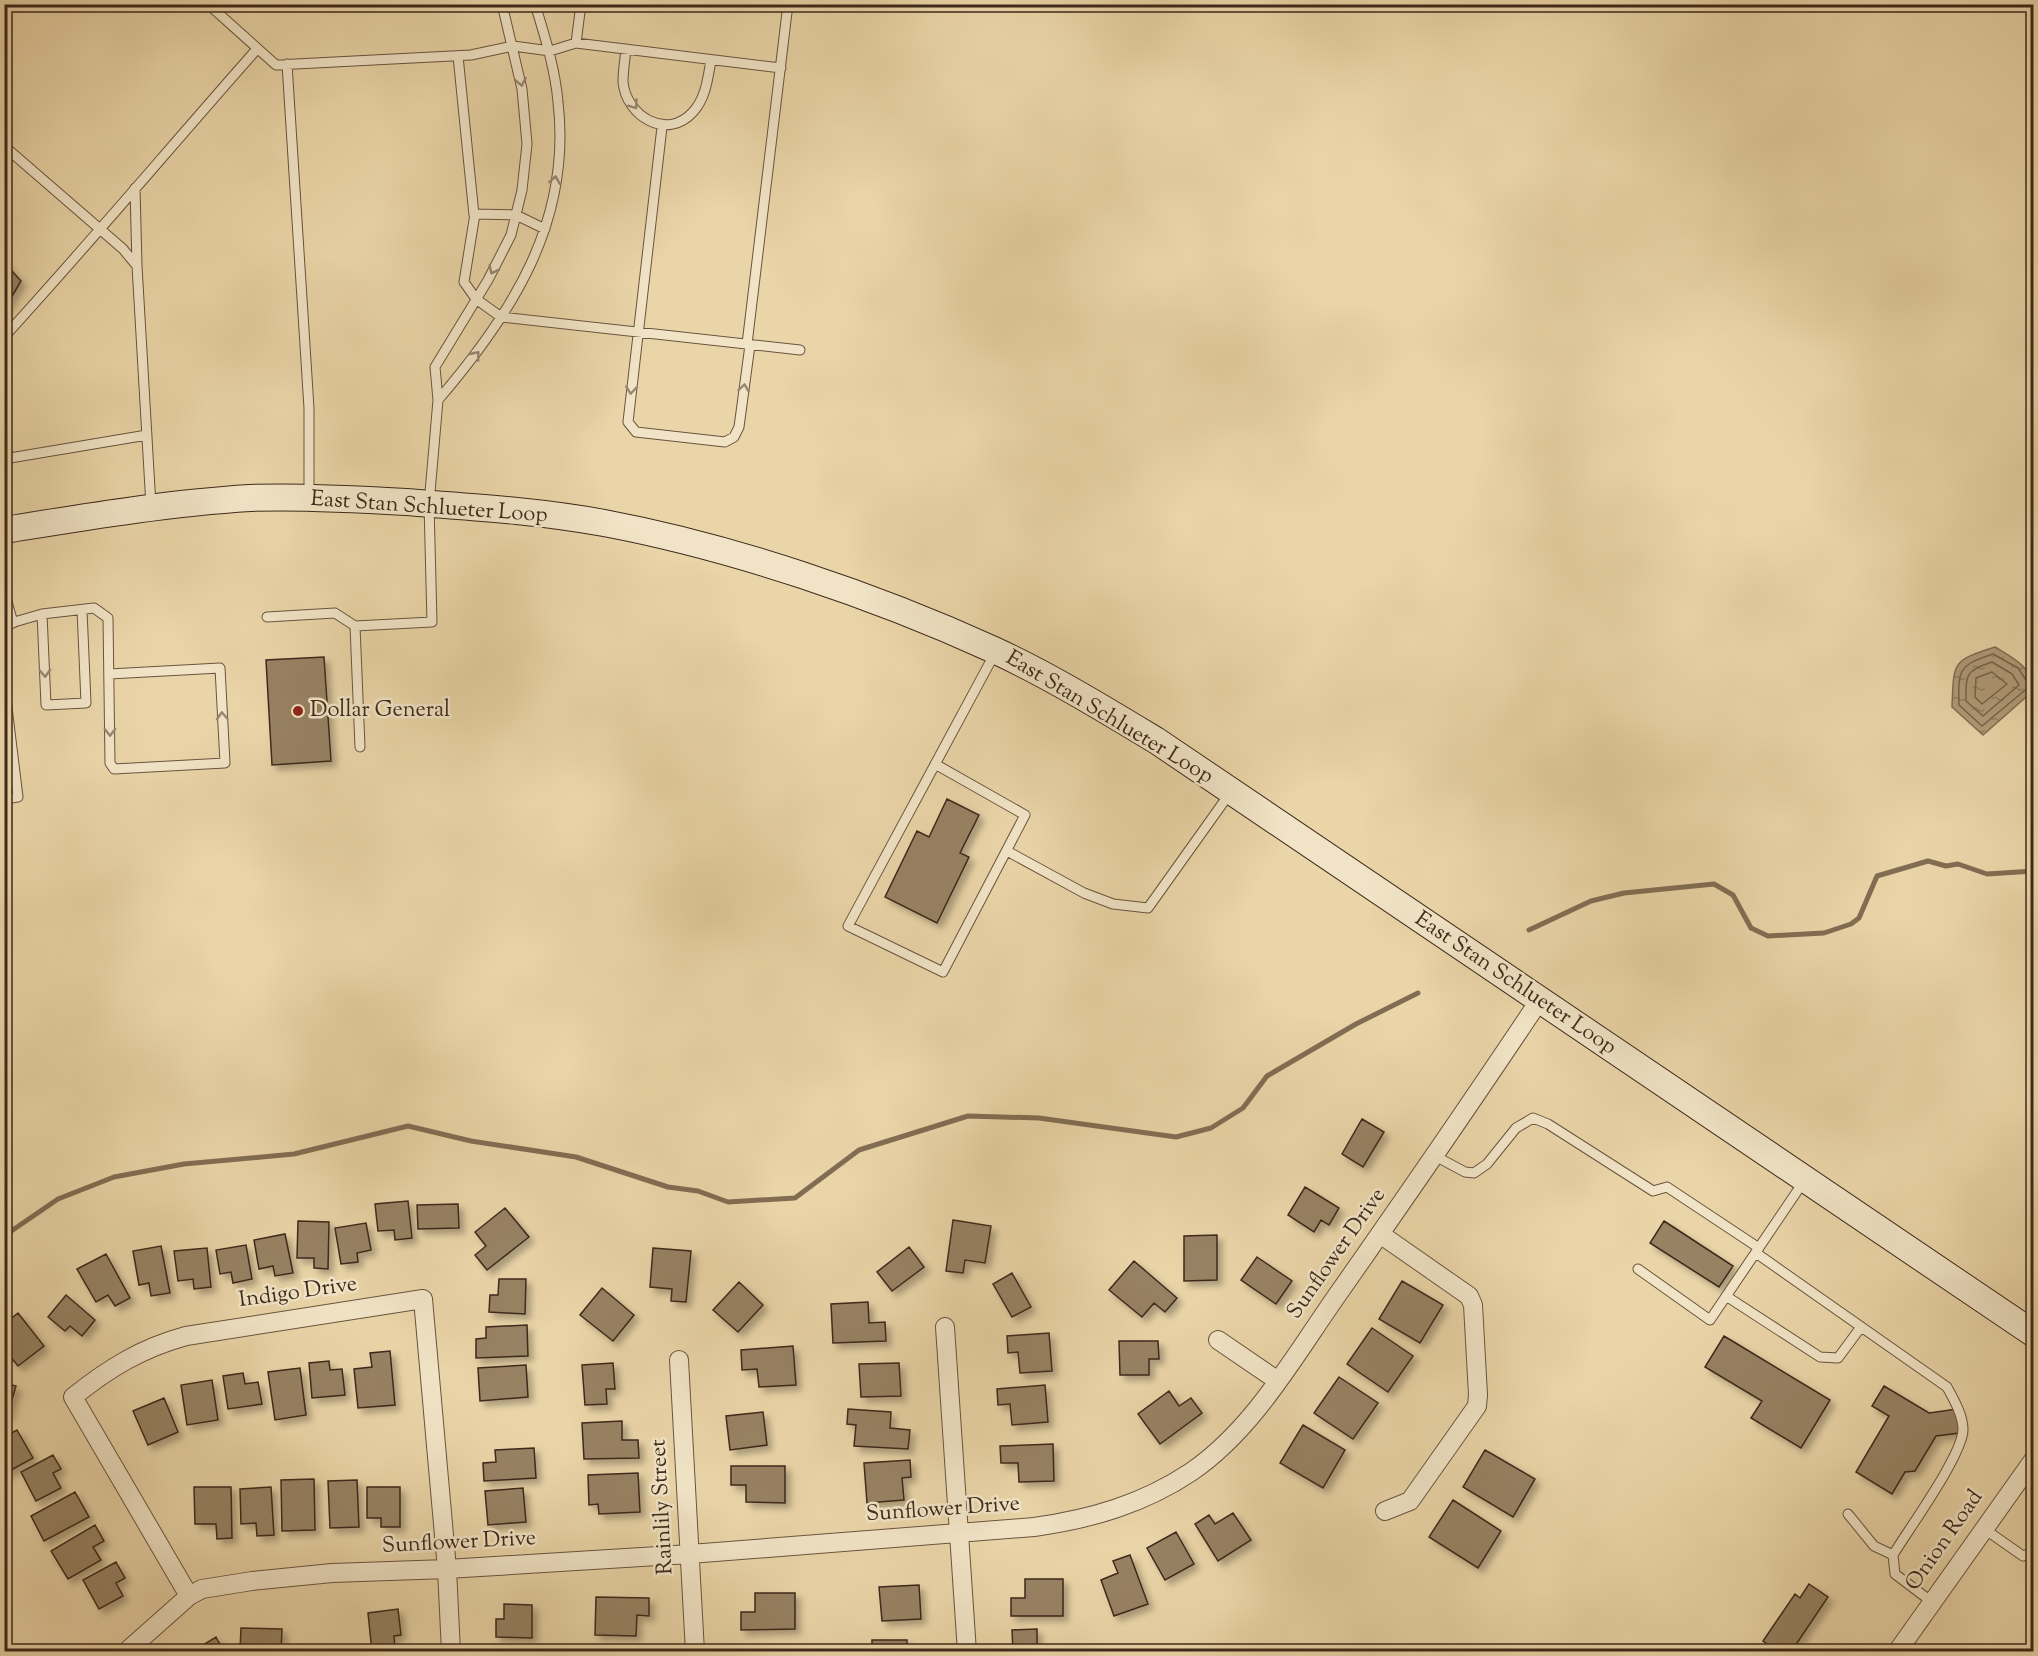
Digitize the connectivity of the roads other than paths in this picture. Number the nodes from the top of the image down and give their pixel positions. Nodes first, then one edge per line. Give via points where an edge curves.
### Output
1 (208, 4) edge
2 (502, 4) edge
3 (536, 4) edge
4 (581, 4) edge
5 (788, 4) edge
6 (576, 43) junction
7 (513, 46) junction
8 (257, 49) junction
9 (626, 49) junction
10 (550, 51) junction
11 (458, 56) junction
12 (711, 60) junction
13 (287, 64) junction
14 (781, 68) junction
15 (662, 127) junction
16 (4, 146) edge
17 (135, 188) junction
18 (474, 215) junction
19 (516, 215) junction
20 (544, 229) junction
21 (102, 230) junction
22 (137, 266) junction
23 (476, 299) junction
24 (501, 317) junction
25 (637, 332) junction
26 (4, 337) edge
27 (749, 344) junction
28 (800, 350) dead end
29 (438, 400) junction
30 (147, 435) junction
31 (4, 459) edge
32 (309, 499) junction
33 (429, 504) junction
34 (151, 509) junction
35 (4, 530) edge
36 (4, 591) edge
37 (82, 610) junction
38 (42, 614) junction
39 (267, 617) dead end
40 (9, 624) edge
41 (355, 626) junction
42 (996, 651) junction
43 (109, 674) junction
44 (4, 683) edge
45 (360, 747) dead end
46 (935, 764) junction
47 (1232, 791) junction
48 (4, 799) edge
49 (1007, 851) junction
50 (1539, 1001) junction
51 (1435, 1156) junction
52 (1806, 1179) junction
53 (1380, 1234) junction
54 (1757, 1250) junction
55 (1638, 1269) dead end
56 (1726, 1296) junction
57 (1861, 1327) junction
58 (945, 1328) dead end
59 (2034, 1334) edge
60 (1218, 1340) dead end
61 (678, 1360) dead end
62 (1278, 1381) junction
63 (2034, 1459) edge
64 (1385, 1511) dead end
65 (1848, 1514) dead end
66 (1983, 1528) junction
67 (960, 1532) junction
68 (2034, 1552) edge
69 (690, 1554) junction
70 (1893, 1555) junction
71 (447, 1569) junction
72 (189, 1596) junction
73 (1932, 1602) junction
74 (126, 1652) edge
75 (452, 1652) edge
76 (695, 1652) edge
77 (967, 1652) edge
78 (1898, 1652) edge

1 - 8 lane
2 - 7 lane
3 - 10 lane
4 - 6 lane
5 - 14 lane
6 - 9 lane
6 - 10 lane
7 - 10 lane
7 - 11 lane
7 -> 19 lane via 527,144
8 - 13 lane via 276,65
8 - 17 lane
9 - 12 lane
9 -> 15 lane via 623,83 629,100 642,116
20 -> 10 lane via 558,159 558,103
11 - 13 lane
11 - 18 lane
12 - 14 lane
12 - 15 lane via 707,83 694,112 680,124
13 - 32 lane via 309,408
14 - 27 lane
15 - 25 lane
16 - 21 lane
17 - 21 lane
17 - 22 lane
18 - 19 lane
18 - 23 lane via 464,282
19 - 20 lane
19 -> 23 lane via 511,235
20 - 24 lane via 537,255
21 - 22 lane
21 - 26 lane
22 - 30 lane
23 - 24 lane
23 - 29 lane via 435,367
24 - 25 lane
29 -> 24 lane via 479,352
25 - 27 lane
25 -> 27 lane via 628,422 636,432 657,435 725,442 734,437 739,427
27 - 28 lane
29 - 33 lane
30 - 31 lane
30 - 34 lane
32 - 33 main road, East Stan Schlueter Loop
32 - 34 main road, East Stan Schlueter Loop via 250,498
33 - 41 lane via 432,622
33 - 42 main road, East Stan Schlueter Loop via 485,507 604,523 705,548 898,610
34 - 35 main road, East Stan Schlueter Loop
36 - 40 lane
37 - 38 lane
38 -> 37 lane via 46,705 86,703
37 - 43 lane via 94,608 108,618
38 - 40 lane
39 - 41 lane via 335,613
41 - 45 lane
42 - 46 lane
42 - 47 main road, East Stan Schlueter Loop via 1072,690
43 -> 43 lane via 110,763 114,769 225,763 220,668
44 - 48 lane via 18,797
46 - 49 lane via 1025,815
46 - 49 lane via 848,926 943,972
47 - 49 lane via 1148,908 1113,904 1084,893
47 - 50 main road, East Stan Schlueter Loop
50 - 51 street, Sunflower Drive
50 - 52 main road, East Stan Schlueter Loop
51 - 53 street, Sunflower Drive
51 - 54 lane via 1474,1173 1487,1164 1516,1128 1533,1118 1653,1191 1667,1188
52 - 54 lane
52 - 59 main road, East Stan Schlueter Loop
53 - 62 street, Sunflower Drive
53 - 64 street via 1469,1296 1473,1305 1479,1395 1472,1416 1410,1501
54 - 56 lane
54 - 57 lane
55 - 56 lane via 1710,1320
56 - 57 lane via 1829,1360 1844,1352
57 - 70 lane via 1947,1387 1959,1409 1963,1431 1955,1455
58 - 67 street
60 - 62 street
61 - 69 street, Rainlily Street
62 - 67 street, Sunflower Drive via 1224,1445 1157,1492 1117,1510 1076,1521
63 - 66 street, Onion Road
65 - 70 lane via 1874,1546
66 - 68 lane via 2023,1556
66 - 73 street, Onion Road
67 - 69 street, Sunflower Drive
67 - 77 street
69 - 71 street, Sunflower Drive
69 - 76 street, Rainlily Street
70 - 73 lane via 1895,1574
71 - 72 street, Sunflower Drive via 332,1573 252,1581 202,1589
71 - 72 street, Indigo Drive via 423,1299 186,1336 153,1345 130,1356 73,1396
71 - 75 street, Indigo Drive
72 - 74 street, Sunflower Drive
73 - 78 street, Onion Road

